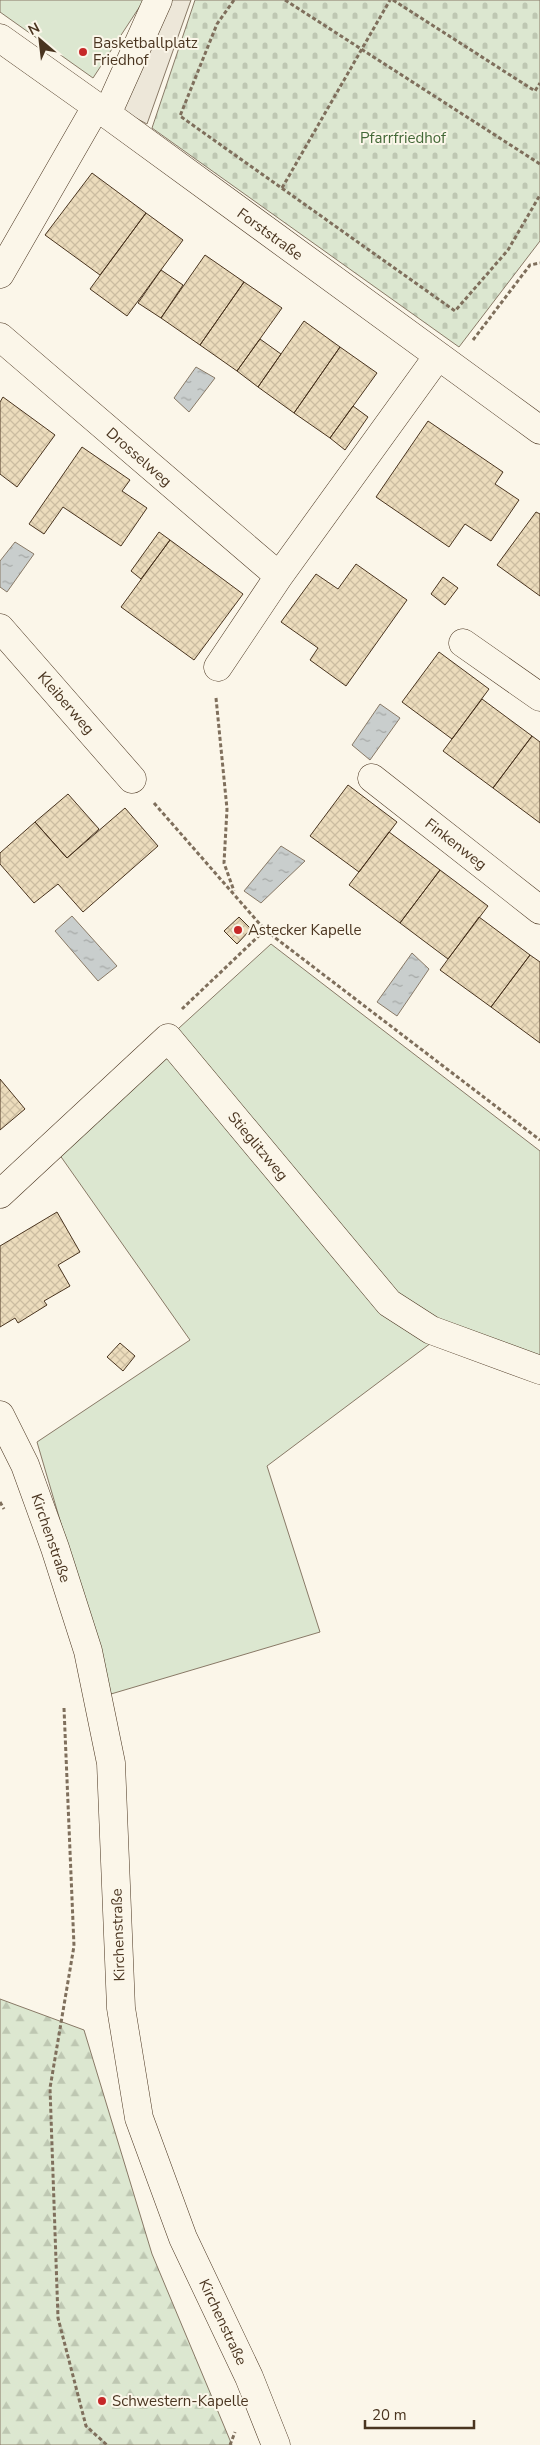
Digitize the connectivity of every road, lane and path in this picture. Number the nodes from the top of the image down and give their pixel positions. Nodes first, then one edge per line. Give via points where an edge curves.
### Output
1 (158, 0) edge
2 (234, 0) edge
3 (285, 0) edge
4 (391, 0) edge
5 (0, 38) edge
6 (361, 49) junction
7 (540, 83) edge
8 (102, 110) junction
9 (540, 164) edge
10 (282, 188) junction
11 (540, 195) edge
12 (540, 263) edge
13 (0, 274) edge
14 (0, 337) edge
15 (445, 361) junction
16 (540, 430) edge
17 (279, 576) junction
18 (0, 628) edge
19 (462, 643) dead end
20 (218, 667) joint
21 (540, 697) edge
22 (372, 778) dead end
23 (132, 779) joint
24 (235, 894) junction
25 (540, 910) edge
26 (265, 930) junction
27 (168, 1038) junction
28 (540, 1140) edge
29 (0, 1194) edge
30 (540, 1370) edge
31 (0, 1415) edge
32 (0, 1502) edge
33 (4, 1510) dead end
34 (63, 1701) dead end
35 (107, 2445) edge
36 (276, 2445) edge

1 - 8 street
2 - 10 path via 217,24 180,116
3 - 6 path
4 - 6 path
4 - 7 path via 535,91
5 - 8 street, Forststraße
6 - 9 path
6 - 10 path
8 - 13 street
8 - 15 street, Forststraße
10 - 11 path via 454,311 508,250
12 - 15 path via 530,265
14 - 17 street, Drosselweg
15 - 16 street, Forststraße
15 - 17 street
17 - 20 street
18 - 23 street, Kleiberweg
19 - 21 street
20 - 24 path via 216,707 227,808 224,863
22 - 25 street, Finkenweg
23 - 24 path
24 - 26 path
26 - 27 path via 168,1022
26 - 28 path
27 - 29 street
27 - 30 street, Stieglitzweg via 389,1303 430,1330
31 - 36 street, Kirchenstraße via 26,1465 61,1566 88,1651 111,1763 121,2008 140,2118 183,2238 249,2377
32 - 33 path
34 - 35 path via 74,1946 50,2088 58,2318 86,2426

